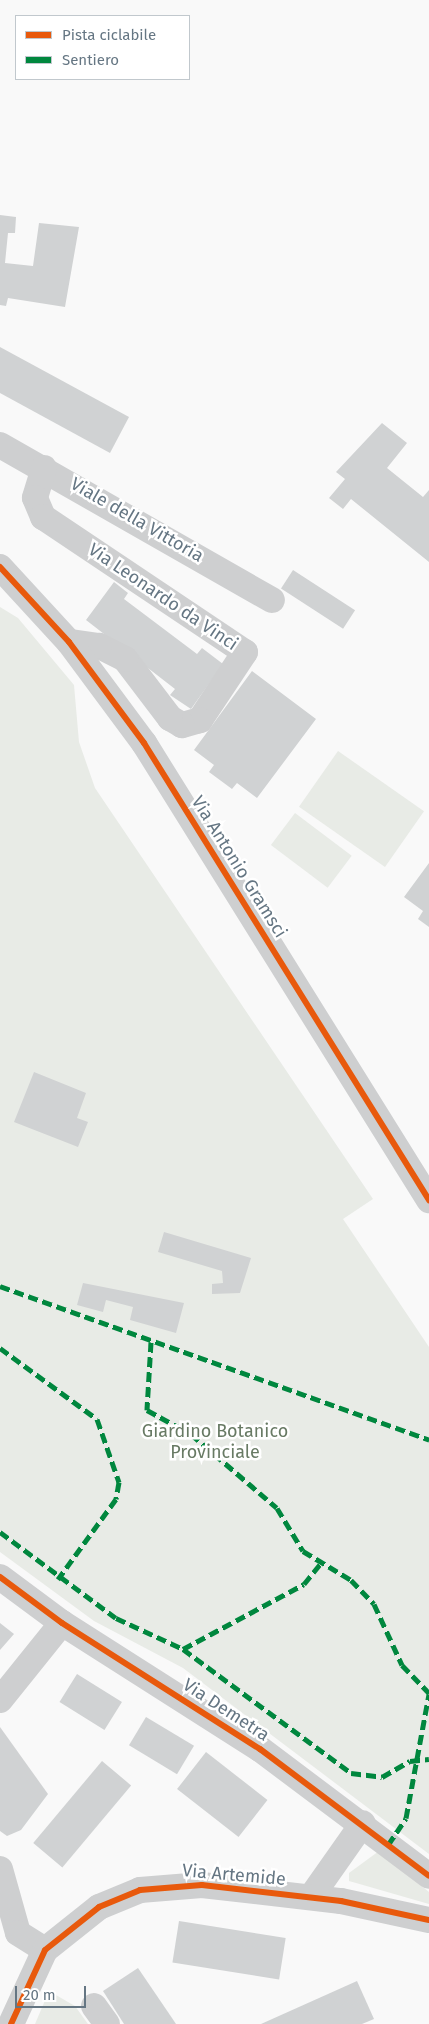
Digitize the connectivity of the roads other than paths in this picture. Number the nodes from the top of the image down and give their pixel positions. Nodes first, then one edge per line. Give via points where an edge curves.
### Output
1 (0, 445) edge
2 (44, 468) junction
3 (0, 567) edge
4 (272, 600) dead end
5 (69, 642) junction
6 (429, 1200) edge
7 (0, 1577) edge
8 (62, 1623) junction
9 (0, 1700) edge
10 (363, 1823) junction
11 (0, 1870) edge
12 (429, 1876) edge
13 (310, 1897) junction
14 (429, 1920) edge
15 (45, 1950) junction
16 (11, 2024) edge

1 - 2 street, Viale della Vittoria
2 - 4 street, Viale della Vittoria
2 - 5 street, Via Leonardo da Vinci via 35,498 43,517 245,652 200,720 182,725 170,718 125,659 99,646
3 - 5 street, Via Antonio Gramsci
5 - 6 street, Via Antonio Gramsci via 144,743
7 - 8 street, Via Demetra
8 - 9 street
8 - 10 street, Via Demetra via 260,1749
10 - 12 street, Via Demetra
10 - 13 street
11 - 15 street via 18,1933
13 - 14 street, Via Artemide
13 - 15 street, Via Artemide via 202,1885 153,1887 109,1900
15 - 16 street, Via Artemide

